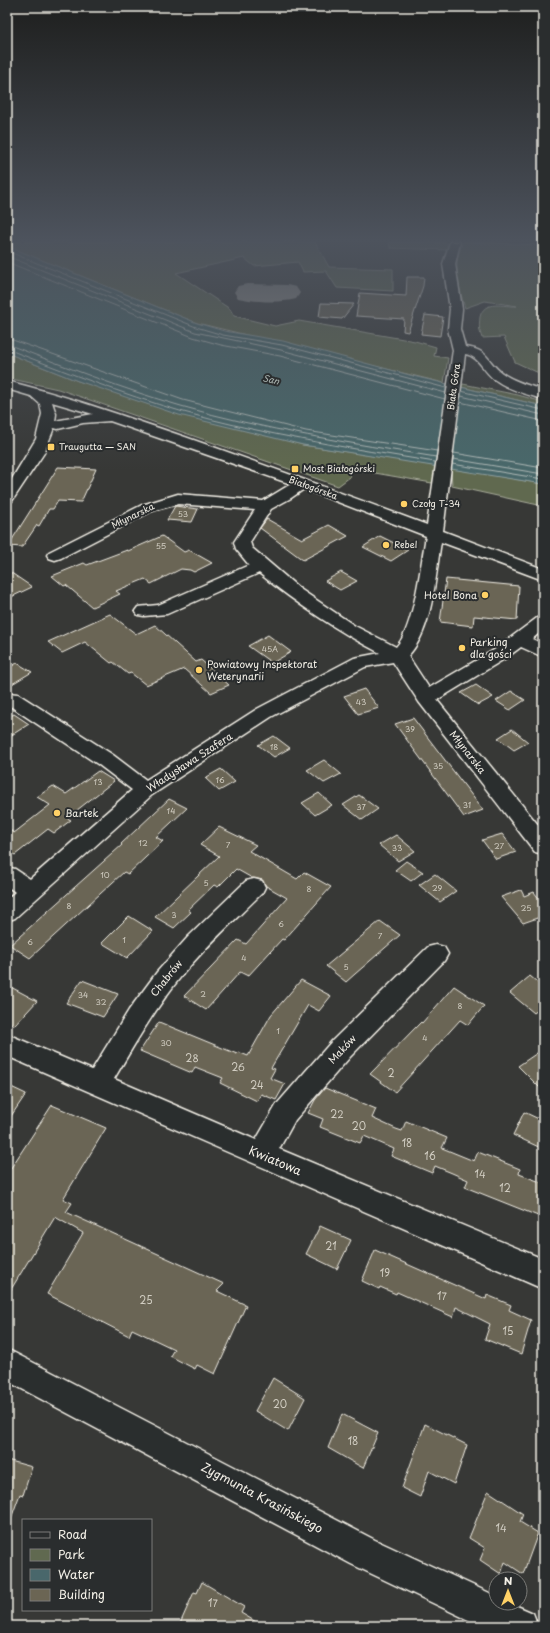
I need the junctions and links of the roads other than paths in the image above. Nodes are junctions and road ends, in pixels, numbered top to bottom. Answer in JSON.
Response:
{"nodes":[{"id":1,"x":455,"y":318,"type":"edge"},
{"id":2,"x":459,"y":350,"type":"junction"},
{"id":3,"x":7,"y":385,"type":"edge"},
{"id":4,"x":34,"y":391,"type":"junction"},
{"id":5,"x":543,"y":395,"type":"edge"},
{"id":6,"x":79,"y":405,"type":"junction"},
{"id":7,"x":127,"y":422,"type":"junction"},
{"id":8,"x":51,"y":425,"type":"junction"},
{"id":9,"x":13,"y":466,"type":"dead end"},
{"id":10,"x":28,"y":468,"type":"junction"},
{"id":11,"x":302,"y":483,"type":"junction"},
{"id":12,"x":7,"y":498,"type":"edge"},
{"id":13,"x":265,"y":506,"type":"junction"},
{"id":14,"x":435,"y":533,"type":"junction"},
{"id":15,"x":55,"y":555,"type":"dead end"},
{"id":16,"x":260,"y":566,"type":"junction"},
{"id":17,"x":543,"y":575,"type":"edge"},
{"id":18,"x":144,"y":611,"type":"dead end"},
{"id":19,"x":543,"y":622,"type":"edge"},
{"id":20,"x":520,"y":640,"type":"junction"},
{"id":21,"x":543,"y":651,"type":"edge"},
{"id":22,"x":398,"y":655,"type":"junction"},
{"id":23,"x":11,"y":698,"type":"dead end"},
{"id":24,"x":426,"y":698,"type":"junction"},
{"id":25,"x":146,"y":790,"type":"junction"},
{"id":26,"x":539,"y":833,"type":"edge"},
{"id":27,"x":7,"y":875,"type":"edge"},
{"id":28,"x":254,"y":887,"type":"dead end"},
{"id":29,"x":31,"y":891,"type":"junction"},
{"id":30,"x":7,"y":912,"type":"edge"},
{"id":31,"x":436,"y":954,"type":"dead end"},
{"id":32,"x":7,"y":1045,"type":"edge"},
{"id":33,"x":97,"y":1084,"type":"junction"},
{"id":34,"x":262,"y":1155,"type":"junction"},
{"id":35,"x":543,"y":1274,"type":"edge"},
{"id":36,"x":7,"y":1364,"type":"edge"},
{"id":37,"x":520,"y":1626,"type":"edge"}],
"edges":[{"from":1,"to":2,"type":"street","name":"Biała Góra"},
{"from":2,"to":5,"type":"street"},
{"from":2,"to":14,"type":"street","name":"Biała Góra"},
{"from":3,"to":4,"type":"street","name":"Białogórska"},
{"from":4,"to":6,"type":"street","name":"Białogórska"},
{"from":4,"to":8,"type":"street"},
{"from":6,"to":7,"type":"street","name":"Białogórska"},
{"from":6,"to":8,"type":"street"},
{"from":7,"to":8,"type":"street"},
{"from":7,"to":11,"type":"street","name":"Białogórska"},
{"from":8,"to":10,"type":"street"},
{"from":9,"to":10,"type":"street"},
{"from":10,"to":12,"type":"street"},
{"from":11,"to":13,"type":"street","name":"Młynarska"},
{"from":11,"to":14,"type":"street","name":"Białogórska"},
{"from":13,"to":15,"type":"street","name":"Młynarska"},
{"from":13,"to":16,"type":"street","name":"Młynarska"},
{"from":14,"to":17,"type":"street","name":"Białogórska"},
{"from":14,"to":22,"type":"street"},
{"from":16,"to":18,"type":"street"},
{"from":16,"to":22,"type":"street","name":"Młynarska"},
{"from":19,"to":20,"type":"street"},
{"from":20,"to":21,"type":"street"},
{"from":20,"to":24,"type":"street"},
{"from":22,"to":24,"type":"street","name":"Młynarska"},
{"from":22,"to":25,"type":"street","name":"Władysława Szafera"},
{"from":23,"to":25,"type":"street"},
{"from":24,"to":26,"type":"street","name":"Młynarska"},
{"from":25,"to":29,"type":"street","name":"Władysława Szafera"},
{"from":27,"to":29,"type":"street"},
{"from":28,"to":33,"type":"street","name":"Chabrów"},
{"from":29,"to":30,"type":"street","name":"Władysława Szafera"},
{"from":31,"to":34,"type":"street","name":"Maków"},
{"from":32,"to":33,"type":"street","name":"Kwiatowa"},
{"from":33,"to":34,"type":"street","name":"Kwiatowa"},
{"from":34,"to":35,"type":"street","name":"Kwiatowa"},
{"from":36,"to":37,"type":"street","name":"Zygmunta Krasińskiego"}]}
